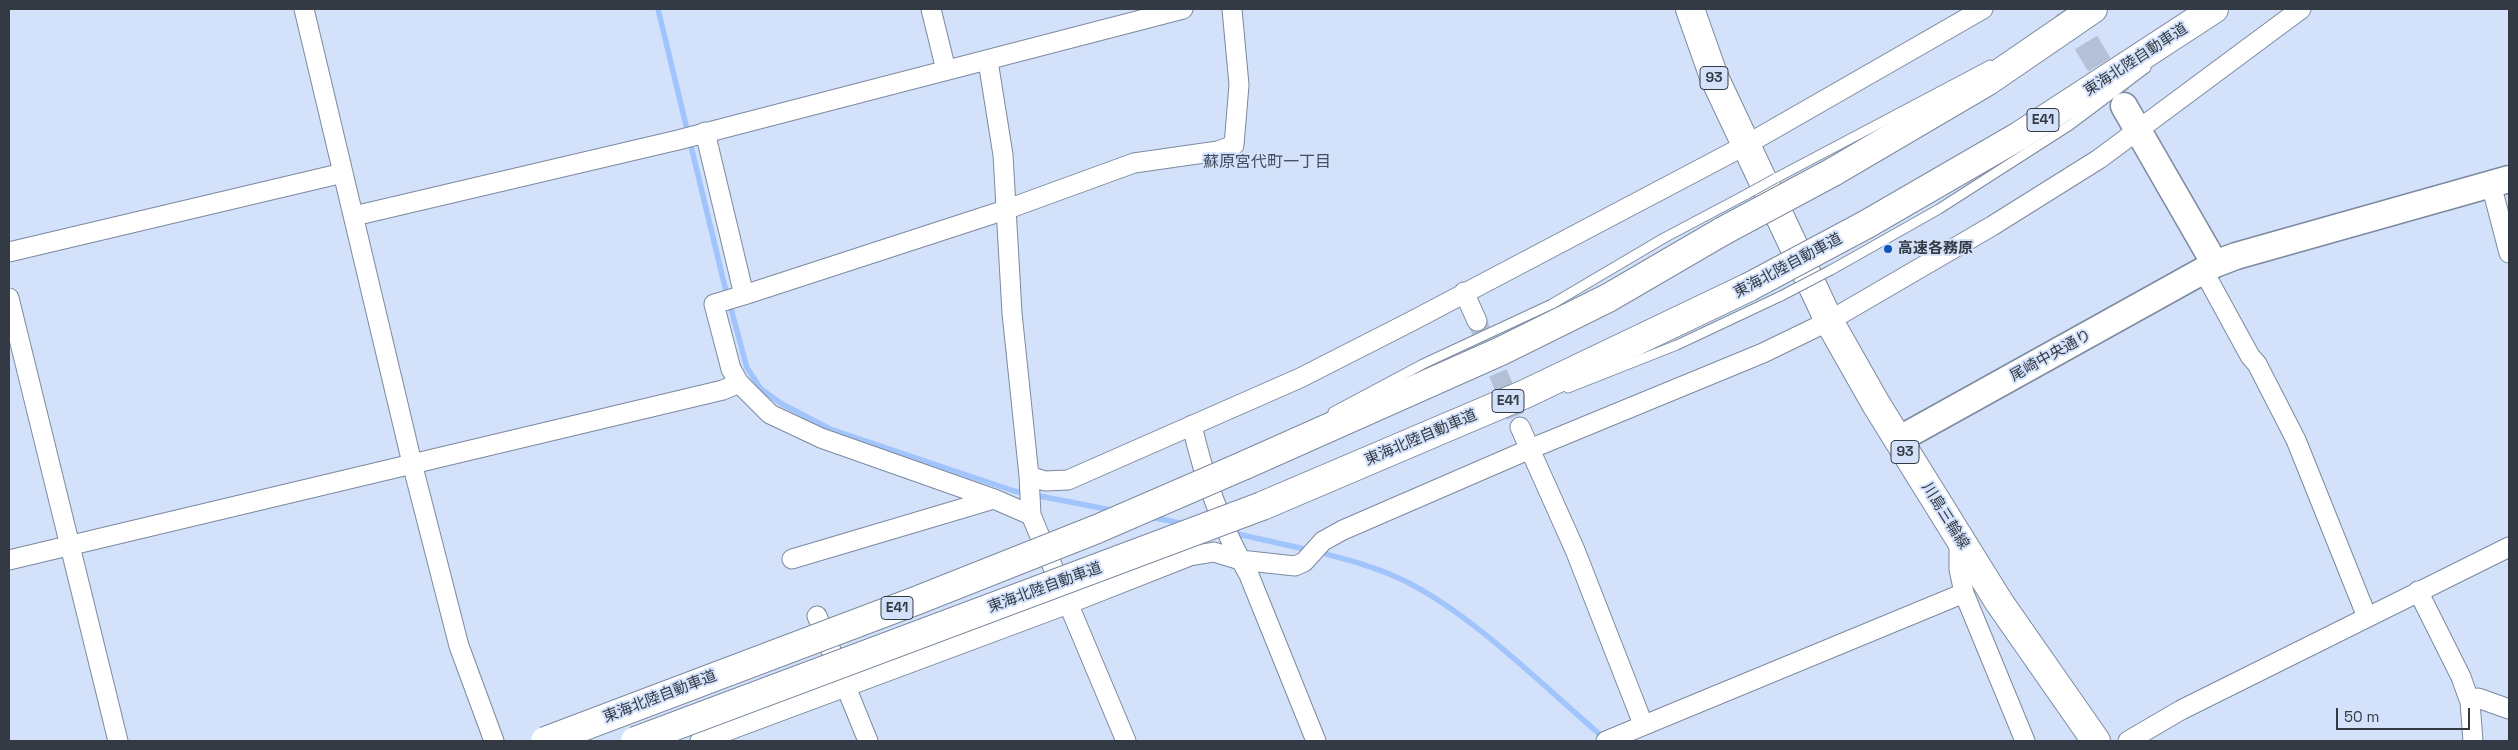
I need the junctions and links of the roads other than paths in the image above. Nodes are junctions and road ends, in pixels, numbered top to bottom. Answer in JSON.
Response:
{"nodes":[{"id":1,"x":304,"y":9,"type":"edge"},
{"id":2,"x":931,"y":9,"type":"edge"},
{"id":3,"x":1183,"y":9,"type":"edge"},
{"id":4,"x":1232,"y":9,"type":"edge"},
{"id":5,"x":1690,"y":9,"type":"edge"},
{"id":6,"x":1983,"y":9,"type":"edge"},
{"id":7,"x":2301,"y":9,"type":"edge"},
{"id":8,"x":2090,"y":10,"type":"edge"},
{"id":9,"x":2210,"y":11,"type":"edge"},
{"id":10,"x":2012,"y":53,"type":"dead end"},
{"id":11,"x":988,"y":60,"type":"junction"},
{"id":12,"x":1995,"y":62,"type":"dead end"},
{"id":13,"x":946,"y":70,"type":"junction"},
{"id":14,"x":2124,"y":106,"type":"tunnel mouth"},
{"id":15,"x":2138,"y":130,"type":"junction"},
{"id":16,"x":705,"y":132,"type":"junction"},
{"id":17,"x":1744,"y":146,"type":"junction"},
{"id":18,"x":343,"y":174,"type":"junction"},
{"id":19,"x":2500,"y":182,"type":"edge"},
{"id":20,"x":1006,"y":210,"type":"junction"},
{"id":21,"x":354,"y":216,"type":"junction"},
{"id":22,"x":9,"y":252,"type":"edge"},
{"id":23,"x":2509,"y":253,"type":"edge"},
{"id":24,"x":2209,"y":267,"type":"junction"},
{"id":25,"x":1464,"y":292,"type":"junction"},
{"id":26,"x":9,"y":298,"type":"edge"},
{"id":27,"x":733,"y":298,"type":"junction"},
{"id":28,"x":1477,"y":320,"type":"tunnel mouth"},
{"id":29,"x":1829,"y":322,"type":"junction"},
{"id":30,"x":739,"y":383,"type":"junction"},
{"id":31,"x":1556,"y":392,"type":"dead end"},
{"id":32,"x":1530,"y":402,"type":"dead end"},
{"id":33,"x":1326,"y":415,"type":"dead end"},
{"id":34,"x":1318,"y":421,"type":"dead end"},
{"id":35,"x":1192,"y":425,"type":"junction"},
{"id":36,"x":1520,"y":426,"type":"tunnel mouth"},
{"id":37,"x":1432,"y":434,"type":"junction"},
{"id":38,"x":1898,"y":440,"type":"junction"},
{"id":39,"x":1530,"y":449,"type":"junction"},
{"id":40,"x":1256,"y":460,"type":"junction"},
{"id":41,"x":412,"y":463,"type":"junction"},
{"id":42,"x":1029,"y":481,"type":"junction"},
{"id":43,"x":994,"y":499,"type":"junction"},
{"id":44,"x":1031,"y":512,"type":"junction"},
{"id":45,"x":1959,"y":539,"type":"junction"},
{"id":46,"x":69,"y":544,"type":"junction"},
{"id":47,"x":2509,"y":546,"type":"edge"},
{"id":48,"x":1237,"y":553,"type":"junction"},
{"id":49,"x":792,"y":559,"type":"dead end"},
{"id":50,"x":9,"y":560,"type":"edge"},
{"id":51,"x":2418,"y":591,"type":"junction"},
{"id":52,"x":1964,"y":593,"type":"junction"},
{"id":53,"x":1068,"y":604,"type":"junction"},
{"id":54,"x":817,"y":616,"type":"dead end"},
{"id":55,"x":2367,"y":617,"type":"junction"},
{"id":56,"x":846,"y":686,"type":"junction"},
{"id":57,"x":2470,"y":702,"type":"junction"},
{"id":58,"x":2509,"y":710,"type":"edge"},
{"id":59,"x":1643,"y":724,"type":"junction"},
{"id":60,"x":1610,"y":739,"type":"edge"},
{"id":61,"x":118,"y":741,"type":"edge"},
{"id":62,"x":494,"y":741,"type":"edge"},
{"id":63,"x":545,"y":741,"type":"edge"},
{"id":64,"x":635,"y":741,"type":"edge"},
{"id":65,"x":700,"y":741,"type":"edge"},
{"id":66,"x":868,"y":741,"type":"edge"},
{"id":67,"x":1126,"y":741,"type":"edge"},
{"id":68,"x":1316,"y":741,"type":"edge"},
{"id":69,"x":2025,"y":741,"type":"edge"},
{"id":70,"x":2096,"y":741,"type":"edge"},
{"id":71,"x":2128,"y":741,"type":"edge"},
{"id":72,"x":2473,"y":741,"type":"edge"}],
"edges":[{"from":1,"to":18,"type":"street"},
{"from":2,"to":13,"type":"street"},
{"from":3,"to":11,"type":"street"},
{"from":4,"to":20,"type":"street"},
{"from":5,"to":17,"type":"main road","number":"93"},
{"from":6,"to":17,"type":"street"},
{"from":7,"to":15,"type":"street"},
{"from":8,"to":10,"type":"lane"},
{"from":8,"to":40,"type":"main road","name":"東海北陸自動車道","number":"E41","bridge":true},
{"from":9,"to":31,"type":"lane","bridge":true},
{"from":9,"to":37,"type":"main road","name":"東海北陸自動車道","number":"E41","bridge":true},
{"from":11,"to":13,"type":"street"},
{"from":11,"to":20,"type":"street"},
{"from":12,"to":33,"type":"lane","bridge":true},
{"from":13,"to":16,"type":"street"},
{"from":14,"to":15,"type":"street"},
{"from":15,"to":24,"type":"street"},
{"from":15,"to":29,"type":"street"},
{"from":16,"to":21,"type":"street"},
{"from":16,"to":27,"type":"street"},
{"from":17,"to":25,"type":"street"},
{"from":17,"to":29,"type":"main road","name":"川島三輪線","number":"93"},
{"from":18,"to":21,"type":"street"},
{"from":18,"to":22,"type":"street"},
{"from":19,"to":23,"type":"street"},
{"from":19,"to":24,"type":"street","name":"尾崎中央通り"},
{"from":20,"to":27,"type":"street"},
{"from":20,"to":42,"type":"street"},
{"from":21,"to":41,"type":"street"},
{"from":24,"to":38,"type":"street","name":"尾崎中央通り"},
{"from":24,"to":55,"type":"street"},
{"from":25,"to":28,"type":"street"},
{"from":25,"to":35,"type":"street"},
{"from":26,"to":46,"type":"street"},
{"from":27,"to":30,"type":"street"},
{"from":29,"to":38,"type":"main road","name":"川島三輪線","number":"93"},
{"from":29,"to":39,"type":"street"},
{"from":30,"to":41,"type":"street"},
{"from":30,"to":43,"type":"street"},
{"from":32,"to":37,"type":"lane"},
{"from":34,"to":40,"type":"lane"},
{"from":35,"to":42,"type":"street"},
{"from":35,"to":48,"type":"street"},
{"from":36,"to":39,"type":"street"},
{"from":37,"to":64,"type":"main road","name":"東海北陸自動車道","number":"E41","bridge":true},
{"from":38,"to":45,"type":"main road","name":"川島三輪線","number":"93"},
{"from":39,"to":48,"type":"street"},
{"from":39,"to":59,"type":"street"},
{"from":40,"to":63,"type":"main road","name":"東海北陸自動車道","number":"E41","bridge":true},
{"from":41,"to":46,"type":"street"},
{"from":41,"to":62,"type":"street"},
{"from":42,"to":44,"type":"street"},
{"from":43,"to":44,"type":"street"},
{"from":43,"to":49,"type":"street"},
{"from":44,"to":53,"type":"street"},
{"from":45,"to":52,"type":"street"},
{"from":45,"to":70,"type":"main road","name":"川島三輪線","number":"93"},
{"from":46,"to":50,"type":"street"},
{"from":46,"to":61,"type":"street"},
{"from":47,"to":51,"type":"street"},
{"from":48,"to":53,"type":"street"},
{"from":48,"to":68,"type":"street"},
{"from":51,"to":55,"type":"street"},
{"from":51,"to":57,"type":"street"},
{"from":52,"to":59,"type":"street"},
{"from":52,"to":69,"type":"street"},
{"from":53,"to":56,"type":"street"},
{"from":53,"to":67,"type":"street"},
{"from":54,"to":56,"type":"street"},
{"from":55,"to":71,"type":"street"},
{"from":56,"to":65,"type":"street"},
{"from":56,"to":66,"type":"street"},
{"from":57,"to":58,"type":"street"},
{"from":57,"to":72,"type":"street"},
{"from":59,"to":60,"type":"street"}]}
